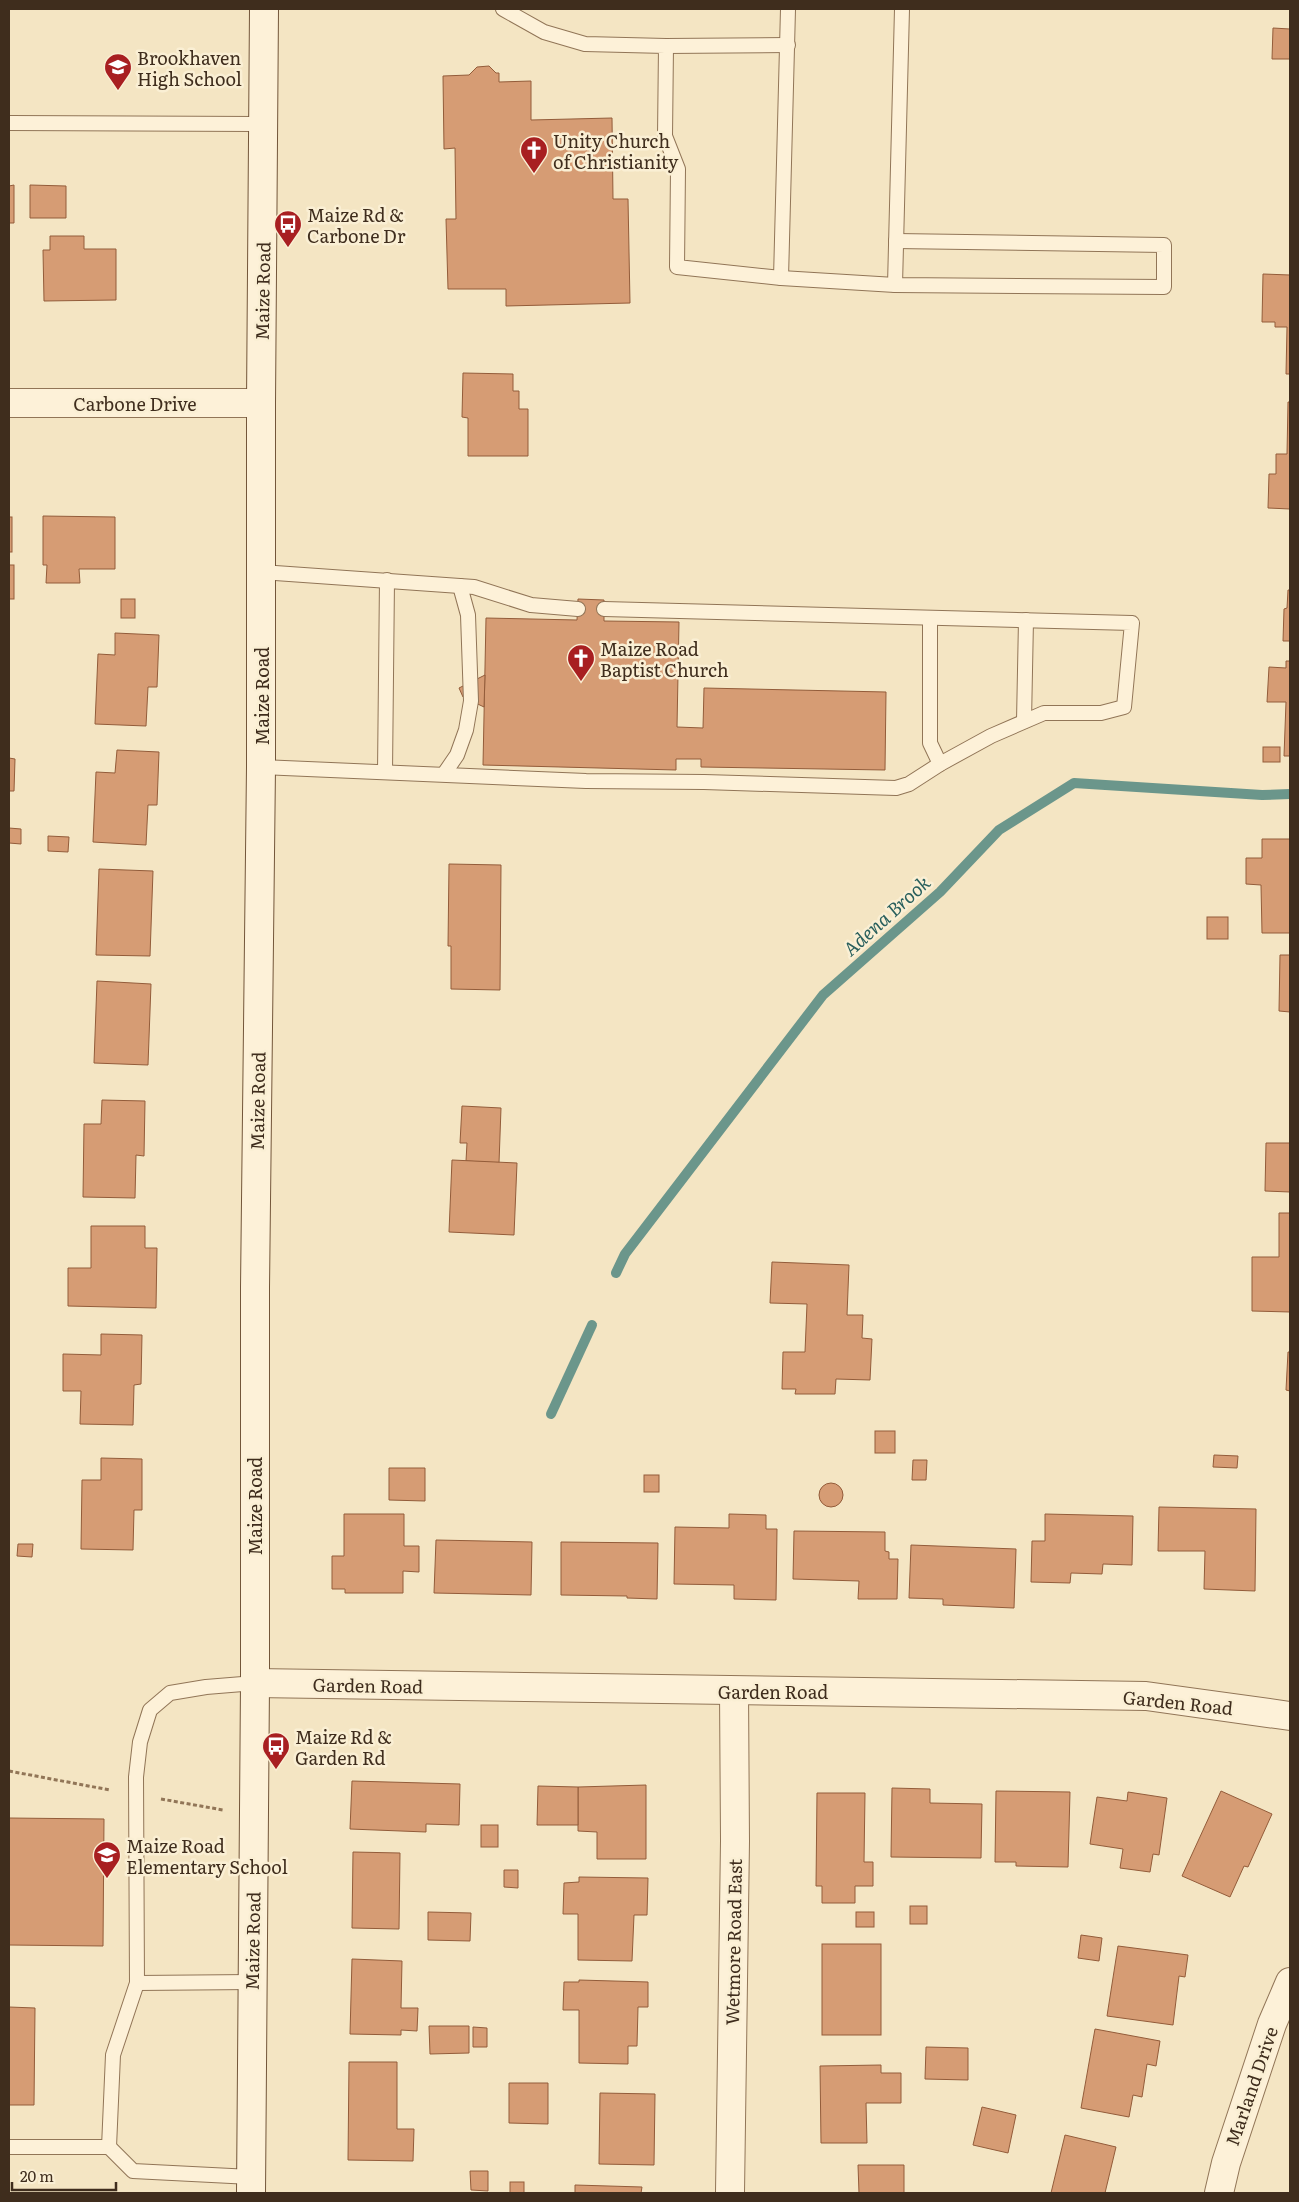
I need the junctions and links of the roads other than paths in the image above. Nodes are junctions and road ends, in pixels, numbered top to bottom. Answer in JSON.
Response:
{"nodes":[{"id":1,"x":264,"y":9,"type":"edge"},
{"id":2,"x":503,"y":9,"type":"edge"},
{"id":3,"x":788,"y":9,"type":"edge"},
{"id":4,"x":902,"y":9,"type":"edge"},
{"id":5,"x":788,"y":45,"type":"junction"},
{"id":6,"x":666,"y":46,"type":"junction"},
{"id":7,"x":9,"y":123,"type":"edge"},
{"id":8,"x":263,"y":124,"type":"junction"},
{"id":9,"x":896,"y":241,"type":"junction"},
{"id":10,"x":781,"y":278,"type":"junction"},
{"id":11,"x":895,"y":285,"type":"junction"},
{"id":12,"x":9,"y":403,"type":"edge"},
{"id":13,"x":261,"y":404,"type":"junction"},
{"id":14,"x":261,"y":572,"type":"junction"},
{"id":15,"x":387,"y":580,"type":"junction"},
{"id":16,"x":460,"y":586,"type":"junction"},
{"id":17,"x":578,"y":609,"type":"dead end"},
{"id":18,"x":604,"y":609,"type":"dead end"},
{"id":19,"x":930,"y":618,"type":"junction"},
{"id":20,"x":1026,"y":620,"type":"junction"},
{"id":21,"x":1024,"y":721,"type":"junction"},
{"id":22,"x":940,"y":764,"type":"junction"},
{"id":23,"x":261,"y":767,"type":"junction"},
{"id":24,"x":385,"y":772,"type":"junction"},
{"id":25,"x":444,"y":774,"type":"junction"},
{"id":26,"x":255,"y":1683,"type":"junction"},
{"id":27,"x":734,"y":1692,"type":"junction"},
{"id":28,"x":1290,"y":1716,"type":"edge"},
{"id":29,"x":252,"y":1982,"type":"junction"},
{"id":30,"x":1290,"y":1982,"type":"edge"},
{"id":31,"x":137,"y":1983,"type":"junction"},
{"id":32,"x":9,"y":2147,"type":"edge"},
{"id":33,"x":110,"y":2147,"type":"junction"},
{"id":34,"x":251,"y":2185,"type":"edge"},
{"id":35,"x":730,"y":2193,"type":"edge"},
{"id":36,"x":1219,"y":2193,"type":"edge"}],
"edges":[{"from":1,"to":8,"type":"street","name":"Maize Road"},
{"from":2,"to":6,"type":"lane"},
{"from":3,"to":5,"type":"lane"},
{"from":4,"to":9,"type":"lane"},
{"from":5,"to":6,"type":"lane"},
{"from":5,"to":10,"type":"lane"},
{"from":6,"to":10,"type":"lane"},
{"from":7,"to":8,"type":"lane"},
{"from":8,"to":13,"type":"street","name":"Maize Road"},
{"from":9,"to":11,"type":"lane"},
{"from":9,"to":11,"type":"lane"},
{"from":10,"to":11,"type":"lane"},
{"from":12,"to":13,"type":"street","name":"Carbone Drive"},
{"from":13,"to":14,"type":"street","name":"Maize Road"},
{"from":14,"to":15,"type":"lane"},
{"from":14,"to":23,"type":"street","name":"Maize Road"},
{"from":15,"to":16,"type":"lane"},
{"from":15,"to":24,"type":"lane"},
{"from":16,"to":17,"type":"lane"},
{"from":16,"to":25,"type":"lane"},
{"from":18,"to":19,"type":"lane"},
{"from":19,"to":20,"type":"lane"},
{"from":19,"to":22,"type":"lane"},
{"from":20,"to":21,"type":"lane"},
{"from":20,"to":21,"type":"lane"},
{"from":21,"to":22,"type":"lane"},
{"from":22,"to":25,"type":"lane"},
{"from":23,"to":24,"type":"lane"},
{"from":23,"to":26,"type":"street","name":"Maize Road"},
{"from":24,"to":25,"type":"lane"},
{"from":26,"to":27,"type":"street","name":"Garden Road"},
{"from":26,"to":29,"type":"street","name":"Maize Road"},
{"from":26,"to":31,"type":"lane"},
{"from":27,"to":28,"type":"street","name":"Garden Road"},
{"from":27,"to":35,"type":"street","name":"Wetmore Road East"},
{"from":29,"to":31,"type":"lane"},
{"from":29,"to":34,"type":"street","name":"Maize Road"},
{"from":30,"to":36,"type":"street","name":"Marland Drive"},
{"from":31,"to":33,"type":"lane"},
{"from":32,"to":33,"type":"lane"},
{"from":33,"to":34,"type":"lane"}]}
